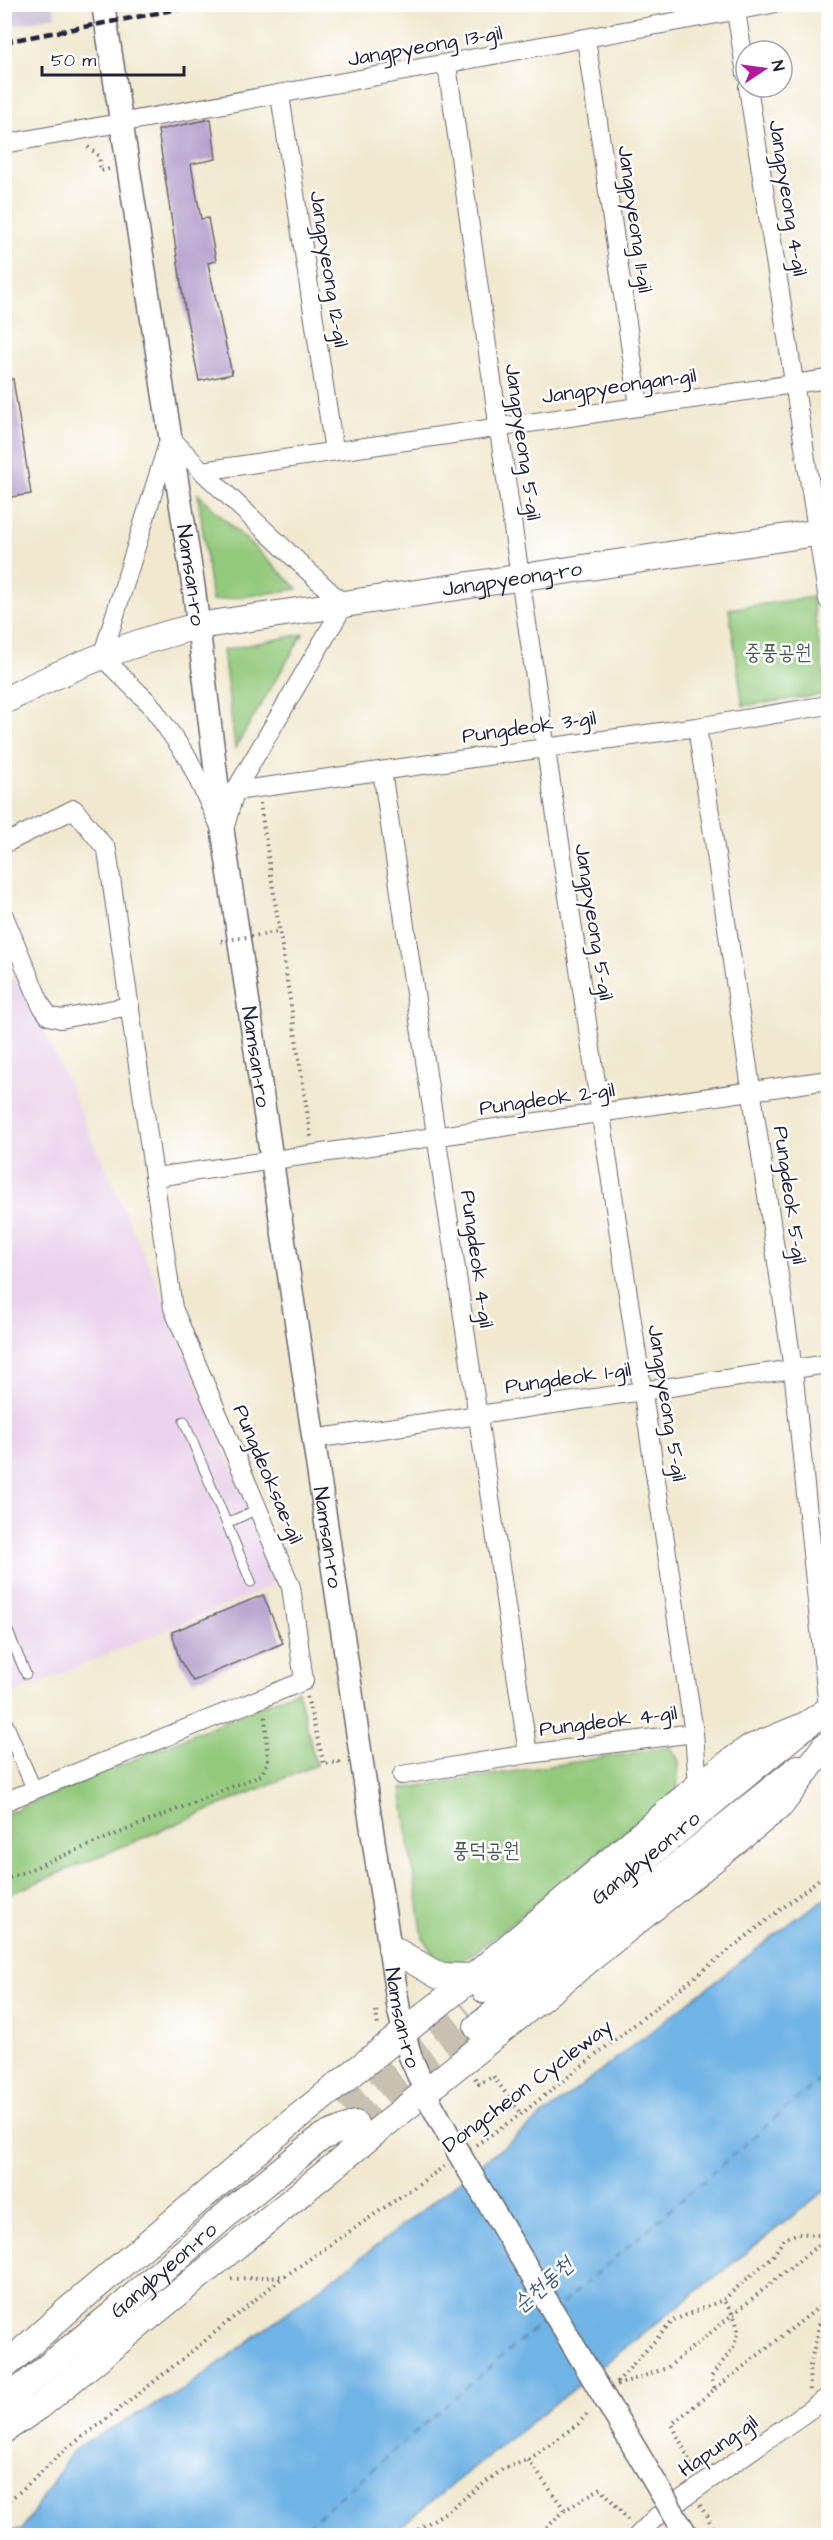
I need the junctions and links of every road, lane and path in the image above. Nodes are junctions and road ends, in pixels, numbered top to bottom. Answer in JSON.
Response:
{"nodes":[{"id":1,"x":103,"y":4,"type":"edge"},
{"id":2,"x":772,"y":4,"type":"edge"},
{"id":3,"x":736,"y":11,"type":"junction"},
{"id":4,"x":586,"y":39,"type":"junction"},
{"id":5,"x":740,"y":39,"type":"edge"},
{"id":6,"x":447,"y":65,"type":"junction"},
{"id":7,"x":280,"y":95,"type":"junction"},
{"id":8,"x":750,"y":99,"type":"edge"},
{"id":9,"x":121,"y":124,"type":"junction"},
{"id":10,"x":83,"y":143,"type":"dead end"},
{"id":11,"x":4,"y":144,"type":"edge"},
{"id":12,"x":128,"y":165,"type":"junction"},
{"id":13,"x":828,"y":378,"type":"edge"},
{"id":14,"x":795,"y":383,"type":"junction"},
{"id":15,"x":639,"y":406,"type":"junction"},
{"id":16,"x":498,"y":427,"type":"junction"},
{"id":17,"x":170,"y":437,"type":"junction"},
{"id":18,"x":334,"y":451,"type":"junction"},
{"id":19,"x":202,"y":471,"type":"junction"},
{"id":20,"x":823,"y":532,"type":"edge"},
{"id":21,"x":520,"y":577,"type":"junction"},
{"id":22,"x":828,"y":600,"type":"edge"},
{"id":23,"x":344,"y":605,"type":"junction"},
{"id":24,"x":198,"y":626,"type":"junction"},
{"id":25,"x":102,"y":657,"type":"junction"},
{"id":26,"x":4,"y":701,"type":"edge"},
{"id":27,"x":828,"y":705,"type":"edge"},
{"id":28,"x":696,"y":727,"type":"junction"},
{"id":29,"x":545,"y":747,"type":"junction"},
{"id":30,"x":382,"y":771,"type":"junction"},
{"id":31,"x":258,"y":788,"type":"junction"},
{"id":32,"x":235,"y":791,"type":"junction"},
{"id":33,"x":223,"y":833,"type":"junction"},
{"id":34,"x":4,"y":844,"type":"edge"},
{"id":35,"x":4,"y":916,"type":"edge"},
{"id":36,"x":278,"y":932,"type":"junction"},
{"id":37,"x":221,"y":941,"type":"dead end"},
{"id":38,"x":130,"y":1006,"type":"junction"},
{"id":39,"x":828,"y":1080,"type":"edge"},
{"id":40,"x":753,"y":1091,"type":"junction"},
{"id":41,"x":600,"y":1113,"type":"junction"},
{"id":42,"x":436,"y":1138,"type":"junction"},
{"id":43,"x":314,"y":1155,"type":"junction"},
{"id":44,"x":272,"y":1162,"type":"junction"},
{"id":45,"x":156,"y":1177,"type":"junction"},
{"id":46,"x":828,"y":1364,"type":"edge"},
{"id":47,"x":793,"y":1369,"type":"junction"},
{"id":48,"x":642,"y":1391,"type":"junction"},
{"id":49,"x":477,"y":1413,"type":"junction"},
{"id":50,"x":184,"y":1421,"type":"dead end"},
{"id":51,"x":313,"y":1439,"type":"junction"},
{"id":52,"x":258,"y":1509,"type":"junction"},
{"id":53,"x":227,"y":1523,"type":"junction"},
{"id":54,"x":251,"y":1582,"type":"dead end"},
{"id":55,"x":4,"y":1628,"type":"edge"},
{"id":56,"x":26,"y":1674,"type":"dead end"},
{"id":57,"x":304,"y":1682,"type":"junction"},
{"id":58,"x":264,"y":1697,"type":"junction"},
{"id":59,"x":828,"y":1709,"type":"edge"},
{"id":60,"x":4,"y":1720,"type":"edge"},
{"id":61,"x":806,"y":1725,"type":"junction"},
{"id":62,"x":694,"y":1733,"type":"junction"},
{"id":63,"x":827,"y":1745,"type":"edge"},
{"id":64,"x":528,"y":1754,"type":"junction"},
{"id":65,"x":341,"y":1773,"type":"dead end"},
{"id":66,"x":402,"y":1774,"type":"dead end"},
{"id":67,"x":698,"y":1786,"type":"junction"},
{"id":68,"x":34,"y":1790,"type":"junction"},
{"id":69,"x":4,"y":1802,"type":"edge"},
{"id":70,"x":828,"y":1872,"type":"edge"},
{"id":71,"x":4,"y":1880,"type":"edge"},
{"id":72,"x":391,"y":1948,"type":"junction"},
{"id":73,"x":473,"y":1977,"type":"junction"},
{"id":74,"x":376,"y":2009,"type":"dead end"},
{"id":75,"x":405,"y":2034,"type":"junction"},
{"id":76,"x":381,"y":2052,"type":"junction"},
{"id":77,"x":479,"y":2084,"type":"dead end"},
{"id":78,"x":428,"y":2097,"type":"junction"},
{"id":79,"x":521,"y":2114,"type":"junction"},
{"id":80,"x":348,"y":2115,"type":"tunnel mouth"},
{"id":81,"x":471,"y":2148,"type":"dead end"},
{"id":82,"x":452,"y":2161,"type":"dead end"},
{"id":83,"x":828,"y":2237,"type":"edge"},
{"id":84,"x":285,"y":2276,"type":"junction"},
{"id":85,"x":224,"y":2279,"type":"dead end"},
{"id":86,"x":723,"y":2300,"type":"dead end"},
{"id":87,"x":828,"y":2300,"type":"edge"},
{"id":88,"x":824,"y":2304,"type":"junction"},
{"id":89,"x":733,"y":2313,"type":"junction"},
{"id":90,"x":4,"y":2367,"type":"edge"},
{"id":91,"x":614,"y":2386,"type":"dead end"},
{"id":92,"x":715,"y":2389,"type":"junction"},
{"id":93,"x":4,"y":2402,"type":"edge"},
{"id":94,"x":823,"y":2404,"type":"edge"},
{"id":95,"x":4,"y":2430,"type":"edge"},
{"id":96,"x":528,"y":2460,"type":"dead end"},
{"id":97,"x":697,"y":2489,"type":"junction"},
{"id":98,"x":4,"y":2502,"type":"edge"},
{"id":99,"x":565,"y":2510,"type":"junction"},
{"id":100,"x":538,"y":2535,"type":"edge"},
{"id":101,"x":638,"y":2535,"type":"edge"},
{"id":102,"x":687,"y":2535,"type":"edge"},
{"id":103,"x":718,"y":2535,"type":"edge"}],
"edges":[{"from":1,"to":9,"type":"street","name":"Namsan-ro"},
{"from":2,"to":3,"type":"street","name":"Jangpyeong 13-gil"},
{"from":3,"to":4,"type":"street","name":"Jangpyeong 13-gil"},
{"from":3,"to":5,"type":"street"},
{"from":4,"to":6,"type":"street","name":"Jangpyeong 13-gil"},
{"from":4,"to":15,"type":"street","name":"Jangpyeong 11-gil"},
{"from":6,"to":7,"type":"street","name":"Jangpyeong 13-gil"},
{"from":6,"to":16,"type":"street","name":"Jangpyeong 5-gil"},
{"from":7,"to":9,"type":"street","name":"Jangpyeong 13-gil"},
{"from":7,"to":18,"type":"street","name":"Jangpyeong 12-gil"},
{"from":8,"to":14,"type":"street","name":"Jangpyeong 4-gil"},
{"from":9,"to":11,"type":"street","name":"Jangpyeong 13-gil"},
{"from":9,"to":12,"type":"street","name":"Namsan-ro"},
{"from":10,"to":12,"type":"path"},
{"from":12,"to":17,"type":"street","name":"Namsan-ro"},
{"from":13,"to":14,"type":"street","name":"Jangpyeongan-gil"},
{"from":14,"to":15,"type":"street","name":"Jangpyeongan-gil"},
{"from":14,"to":20,"type":"street","name":"Jangpyeong 4-gil"},
{"from":15,"to":16,"type":"street","name":"Jangpyeongan-gil"},
{"from":16,"to":18,"type":"street","name":"Jangpyeongan-gil"},
{"from":16,"to":21,"type":"street","name":"Jangpyeong 5-gil"},
{"from":17,"to":19,"type":"street"},
{"from":17,"to":24,"type":"street","name":"Namsan-ro"},
{"from":17,"to":25,"type":"street"},
{"from":18,"to":19,"type":"street","name":"Jangpyeongan-gil"},
{"from":19,"to":23,"type":"street"},
{"from":20,"to":21,"type":"main road","name":"Jangpyeong-ro"},
{"from":20,"to":22,"type":"street","name":"Jangpyeong 4-gil"},
{"from":21,"to":23,"type":"main road","name":"Jangpyeong-ro"},
{"from":21,"to":29,"type":"street","name":"Jangpyeong 5-gil"},
{"from":23,"to":24,"type":"main road","name":"Jangpyeong-ro"},
{"from":23,"to":32,"type":"street"},
{"from":24,"to":25,"type":"main road","name":"Jangpyeong-ro"},
{"from":24,"to":33,"type":"street","name":"Namsan-ro"},
{"from":25,"to":26,"type":"main road","name":"Jangpyeong-ro"},
{"from":25,"to":33,"type":"street"},
{"from":27,"to":28,"type":"street","name":"Pungdeok 3-gil"},
{"from":28,"to":29,"type":"street","name":"Pungdeok 3-gil"},
{"from":28,"to":40,"type":"street","name":"Pungdeok 5-gil"},
{"from":29,"to":30,"type":"street","name":"Pungdeok 3-gil"},
{"from":29,"to":41,"type":"street","name":"Jangpyeong 5-gil"},
{"from":30,"to":31,"type":"street","name":"Pungdeok 3-gil"},
{"from":30,"to":42,"type":"street","name":"Pungdeok 4-gil"},
{"from":31,"to":32,"type":"street","name":"Pungdeok 3-gil"},
{"from":31,"to":36,"type":"path"},
{"from":32,"to":33,"type":"street"},
{"from":33,"to":44,"type":"street","name":"Namsan-ro"},
{"from":34,"to":38,"type":"street","name":"Pungdeoksae-gil"},
{"from":35,"to":38,"type":"street"},
{"from":36,"to":37,"type":"path","bridge":true},
{"from":36,"to":43,"type":"path"},
{"from":38,"to":45,"type":"street","name":"Pungdeoksae-gil"},
{"from":39,"to":40,"type":"street","name":"Pungdeok 2-gil"},
{"from":40,"to":41,"type":"street","name":"Pungdeok 2-gil"},
{"from":40,"to":47,"type":"street","name":"Pungdeok 5-gil"},
{"from":41,"to":42,"type":"street","name":"Pungdeok 2-gil"},
{"from":41,"to":48,"type":"street","name":"Jangpyeong 5-gil"},
{"from":42,"to":43,"type":"street","name":"Pungdeok 2-gil"},
{"from":42,"to":49,"type":"street","name":"Pungdeok 4-gil"},
{"from":43,"to":44,"type":"street","name":"Pungdeok 2-gil"},
{"from":44,"to":45,"type":"street","name":"Pungdeok 2-gil"},
{"from":44,"to":51,"type":"street","name":"Namsan-ro"},
{"from":45,"to":52,"type":"street","name":"Pungdeoksae-gil"},
{"from":46,"to":47,"type":"street","name":"Pungdeok 1-gil"},
{"from":47,"to":48,"type":"street","name":"Pungdeok 1-gil"},
{"from":47,"to":59,"type":"street","name":"Pungdeok 5-gil"},
{"from":48,"to":49,"type":"street","name":"Pungdeok 1-gil"},
{"from":48,"to":62,"type":"street","name":"Jangpyeong 5-gil"},
{"from":49,"to":51,"type":"street","name":"Pungdeok 1-gil"},
{"from":49,"to":64,"type":"street","name":"Pungdeok 4-gil"},
{"from":50,"to":53,"type":"lane"},
{"from":51,"to":72,"type":"street","name":"Namsan-ro"},
{"from":52,"to":53,"type":"lane"},
{"from":52,"to":57,"type":"street","name":"Pungdeoksae-gil"},
{"from":53,"to":54,"type":"lane"},
{"from":55,"to":56,"type":"lane"},
{"from":57,"to":58,"type":"street"},
{"from":57,"to":65,"type":"path"},
{"from":58,"to":68,"type":"street"},
{"from":58,"to":71,"type":"path"},
{"from":59,"to":61,"type":"main road","name":"Gangbyeon-ro"},
{"from":60,"to":68,"type":"street"},
{"from":61,"to":63,"type":"main road","name":"Gangbyeon-ro"},
{"from":61,"to":67,"type":"main road"},
{"from":62,"to":64,"type":"street","name":"Pungdeok 4-gil"},
{"from":62,"to":67,"type":"street","name":"Jangpyeong 5-gil"},
{"from":63,"to":78,"type":"main road"},
{"from":64,"to":66,"type":"street","name":"Pungdeok 4-gil"},
{"from":67,"to":73,"type":"main road"},
{"from":68,"to":69,"type":"street"},
{"from":70,"to":79,"type":"path","name":"Dongcheon Cycleway"},
{"from":72,"to":73,"type":"main road"},
{"from":72,"to":75,"type":"street","name":"Namsan-ro"},
{"from":73,"to":75,"type":"main road"},
{"from":74,"to":76,"type":"path"},
{"from":75,"to":76,"type":"main road"},
{"from":75,"to":78,"type":"street","name":"Namsan-ro"},
{"from":76,"to":90,"type":"main road"},
{"from":77,"to":79,"type":"path"},
{"from":78,"to":95,"type":"main road"},
{"from":78,"to":102,"type":"street","name":"Namsan-ro","bridge":true},
{"from":79,"to":81,"type":"path","name":"Dongcheon Cycleway"},
{"from":80,"to":93,"type":"main road","name":"Gangbyeon-ro"},
{"from":82,"to":84,"type":"path","name":"Dongcheon Cycleway"},
{"from":83,"to":89,"type":"path"},
{"from":84,"to":85,"type":"path"},
{"from":84,"to":98,"type":"path","name":"Dongcheon Cycleway"},
{"from":86,"to":89,"type":"path"},
{"from":87,"to":88,"type":"path"},
{"from":88,"to":92,"type":"path"},
{"from":88,"to":94,"type":"path"},
{"from":89,"to":91,"type":"path"},
{"from":89,"to":92,"type":"path"},
{"from":92,"to":97,"type":"path"},
{"from":94,"to":97,"type":"street","name":"Hapung-gil"},
{"from":96,"to":99,"type":"path"},
{"from":97,"to":101,"type":"street","name":"Hapung-gil"},
{"from":97,"to":103,"type":"path"},
{"from":99,"to":100,"type":"path"},
{"from":99,"to":101,"type":"path"}]}
